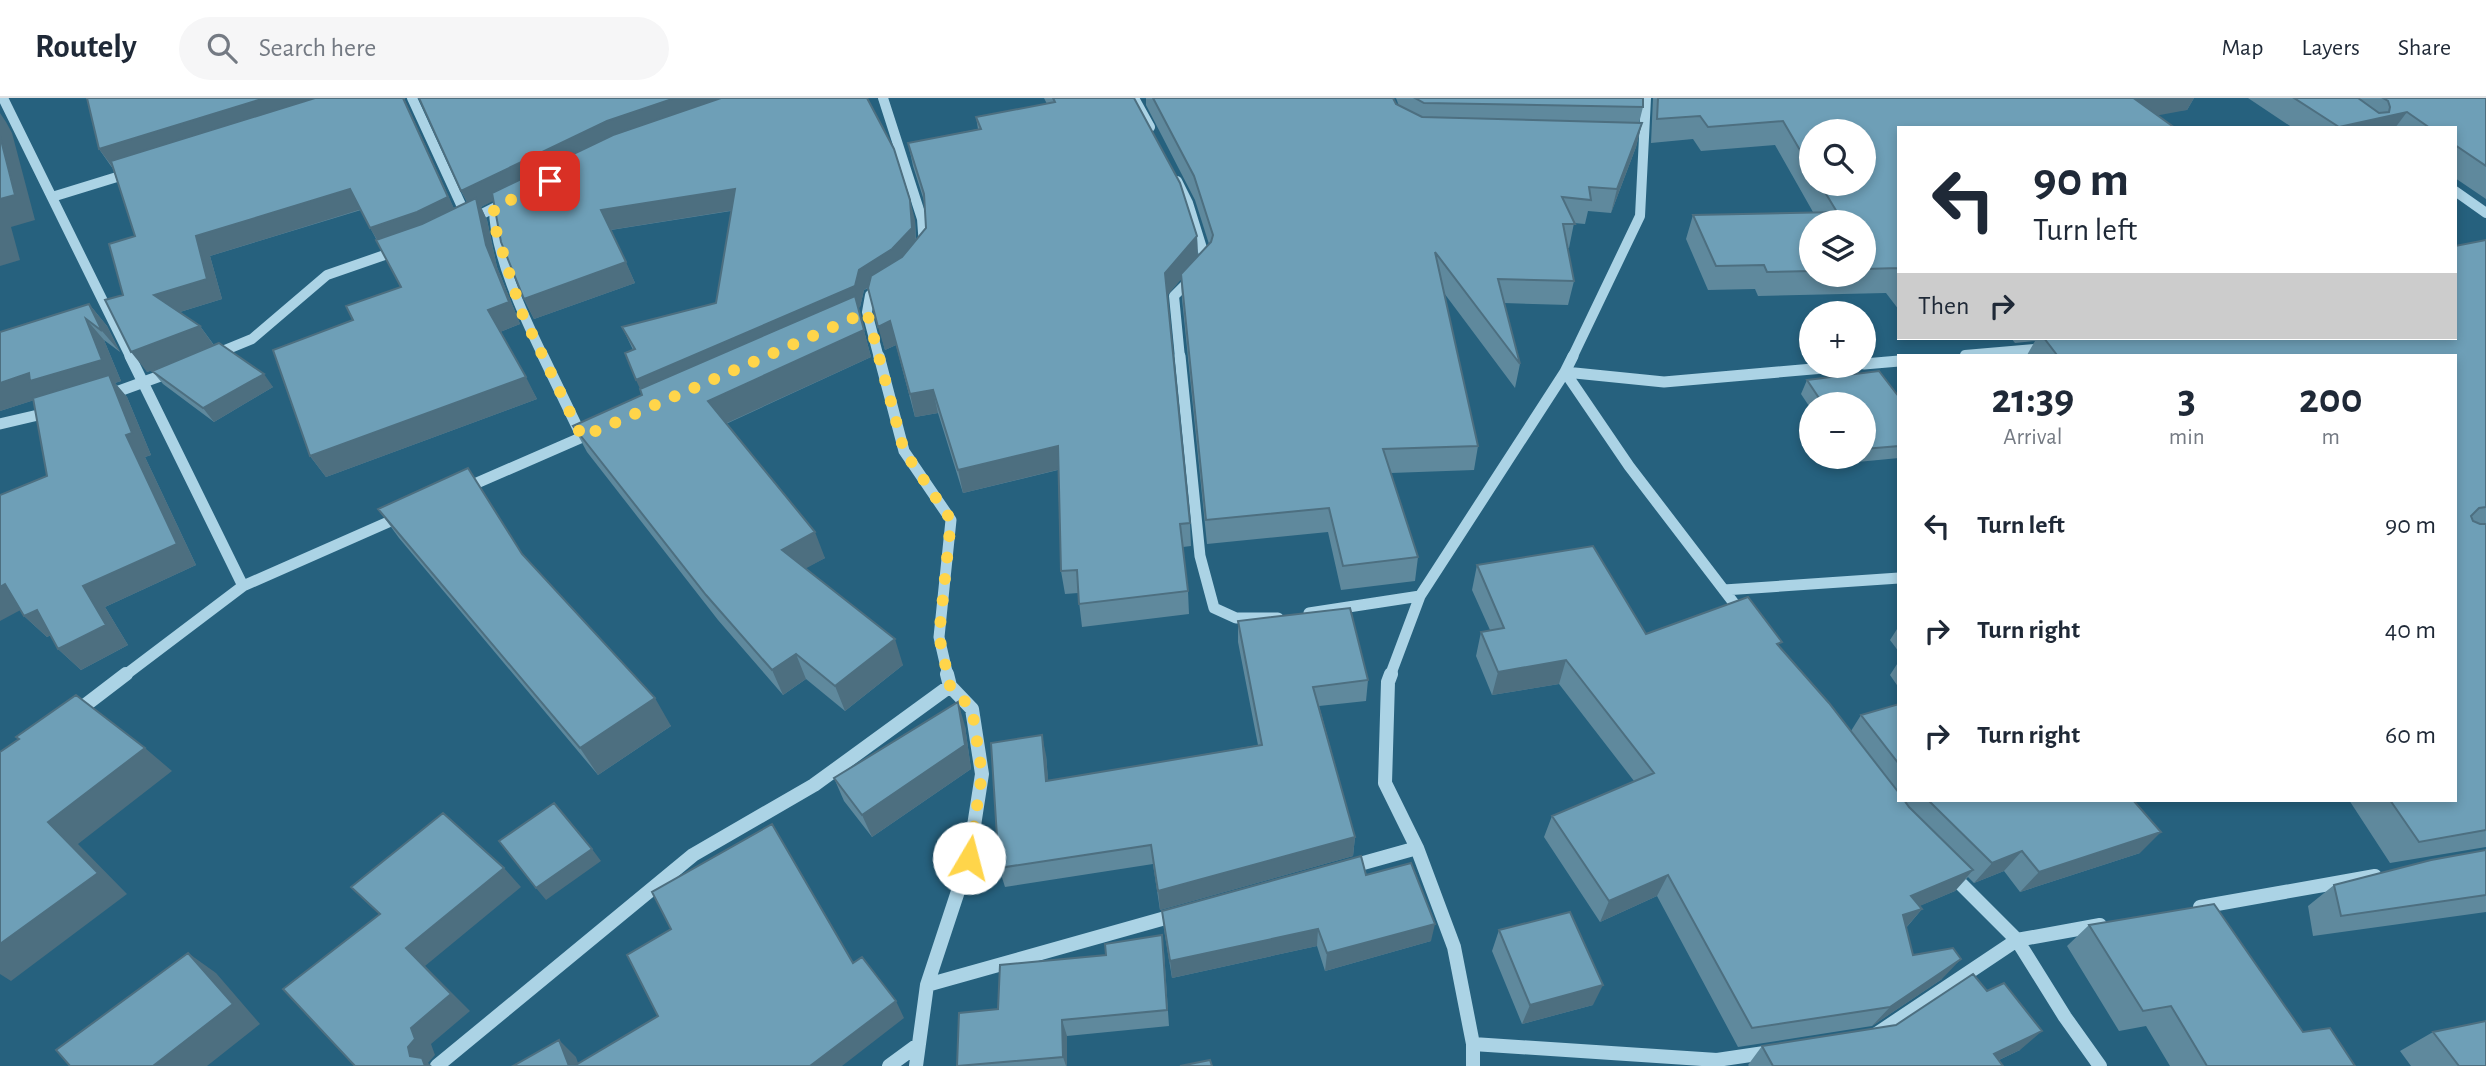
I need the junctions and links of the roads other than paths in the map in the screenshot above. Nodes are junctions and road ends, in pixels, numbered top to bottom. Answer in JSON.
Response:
{"nodes":[{"id":1,"x":3,"y":98,"type":"edge"},
{"id":2,"x":412,"y":98,"type":"edge"},
{"id":3,"x":883,"y":98,"type":"edge"},
{"id":4,"x":1135,"y":98,"type":"edge"},
{"id":5,"x":1646,"y":98,"type":"edge"},
{"id":6,"x":1152,"y":133,"type":"edge"},
{"id":7,"x":1170,"y":168,"type":"edge"},
{"id":8,"x":143,"y":169,"type":"edge"},
{"id":9,"x":2457,"y":192,"type":"edge"},
{"id":10,"x":52,"y":197,"type":"junction"},
{"id":11,"x":516,"y":197,"type":"edge"},
{"id":12,"x":494,"y":208,"type":"junction"},
{"id":13,"x":2486,"y":213,"type":"edge"},
{"id":14,"x":468,"y":221,"type":"junction"},
{"id":15,"x":456,"y":227,"type":"edge"},
{"id":16,"x":405,"y":248,"type":"edge"},
{"id":17,"x":917,"y":259,"type":"edge"},
{"id":18,"x":891,"y":282,"type":"edge"},
{"id":19,"x":2056,"y":347,"type":"edge"},
{"id":20,"x":1976,"y":354,"type":"edge"},
{"id":21,"x":204,"y":359,"type":"edge"},
{"id":22,"x":1897,"y":361,"type":"edge"},
{"id":23,"x":1876,"y":363,"type":"edge"},
{"id":24,"x":180,"y":369,"type":"edge"},
{"id":25,"x":1799,"y":370,"type":"edge"},
{"id":26,"x":1565,"y":372,"type":"junction"},
{"id":27,"x":144,"y":384,"type":"junction"},
{"id":28,"x":95,"y":399,"type":"edge"},
{"id":29,"x":59,"y":410,"type":"edge"},
{"id":30,"x":0,"y":424,"type":"edge"},
{"id":31,"x":607,"y":426,"type":"edge"},
{"id":32,"x":582,"y":437,"type":"junction"},
{"id":33,"x":456,"y":492,"type":"edge"},
{"id":34,"x":419,"y":509,"type":"edge"},
{"id":35,"x":1897,"y":578,"type":"edge"},
{"id":36,"x":243,"y":586,"type":"junction"},
{"id":37,"x":1724,"y":590,"type":"junction"},
{"id":38,"x":1420,"y":596,"type":"junction"},
{"id":39,"x":1749,"y":624,"type":"edge"},
{"id":40,"x":950,"y":686,"type":"junction"},
{"id":41,"x":66,"y":720,"type":"edge"},
{"id":42,"x":1417,"y":848,"type":"junction"},
{"id":43,"x":1940,"y":862,"type":"edge"},
{"id":44,"x":1338,"y":870,"type":"edge"},
{"id":45,"x":2392,"y":873,"type":"edge"},
{"id":46,"x":2191,"y":909,"type":"edge"},
{"id":47,"x":1192,"y":911,"type":"edge"},
{"id":48,"x":2111,"y":923,"type":"edge"},
{"id":49,"x":2017,"y":940,"type":"junction"},
{"id":50,"x":927,"y":985,"type":"junction"},
{"id":51,"x":1863,"y":1037,"type":"edge"},
{"id":52,"x":919,"y":1044,"type":"junction"},
{"id":53,"x":1473,"y":1044,"type":"junction"},
{"id":54,"x":1783,"y":1050,"type":"edge"},
{"id":55,"x":437,"y":1066,"type":"edge"},
{"id":56,"x":889,"y":1066,"type":"edge"},
{"id":57,"x":916,"y":1066,"type":"edge"},
{"id":58,"x":1473,"y":1066,"type":"edge"},
{"id":59,"x":2100,"y":1066,"type":"edge"}],
"edges":[{"from":1,"to":10,"type":"street"},
{"from":2,"to":14,"type":"street"},
{"from":3,"to":17,"type":"street"},
{"from":4,"to":6,"type":"street"},
{"from":5,"to":26,"type":"street"},
{"from":7,"to":38,"type":"street"},
{"from":8,"to":10,"type":"street"},
{"from":9,"to":13,"type":"street"},
{"from":10,"to":27,"type":"street"},
{"from":11,"to":12,"type":"street"},
{"from":12,"to":14,"type":"street"},
{"from":12,"to":32,"type":"street"},
{"from":14,"to":15,"type":"street"},
{"from":16,"to":21,"type":"street"},
{"from":18,"to":40,"type":"street"},
{"from":19,"to":20,"type":"street"},
{"from":22,"to":23,"type":"street"},
{"from":24,"to":27,"type":"street"},
{"from":25,"to":26,"type":"street"},
{"from":26,"to":37,"type":"street"},
{"from":26,"to":38,"type":"street"},
{"from":27,"to":28,"type":"street"},
{"from":27,"to":36,"type":"street"},
{"from":29,"to":30,"type":"street"},
{"from":31,"to":32,"type":"street"},
{"from":32,"to":33,"type":"street"},
{"from":34,"to":36,"type":"street"},
{"from":35,"to":37,"type":"street"},
{"from":36,"to":41,"type":"street"},
{"from":37,"to":39,"type":"street"},
{"from":38,"to":42,"type":"street"},
{"from":40,"to":50,"type":"street"},
{"from":40,"to":55,"type":"street"},
{"from":42,"to":44,"type":"street"},
{"from":42,"to":53,"type":"street"},
{"from":43,"to":49,"type":"street"},
{"from":45,"to":46,"type":"street"},
{"from":47,"to":50,"type":"street"},
{"from":48,"to":49,"type":"street"},
{"from":49,"to":51,"type":"street"},
{"from":49,"to":59,"type":"street"},
{"from":50,"to":52,"type":"street"},
{"from":52,"to":56,"type":"street"},
{"from":52,"to":57,"type":"street"},
{"from":53,"to":54,"type":"street"},
{"from":53,"to":58,"type":"street"}]}
